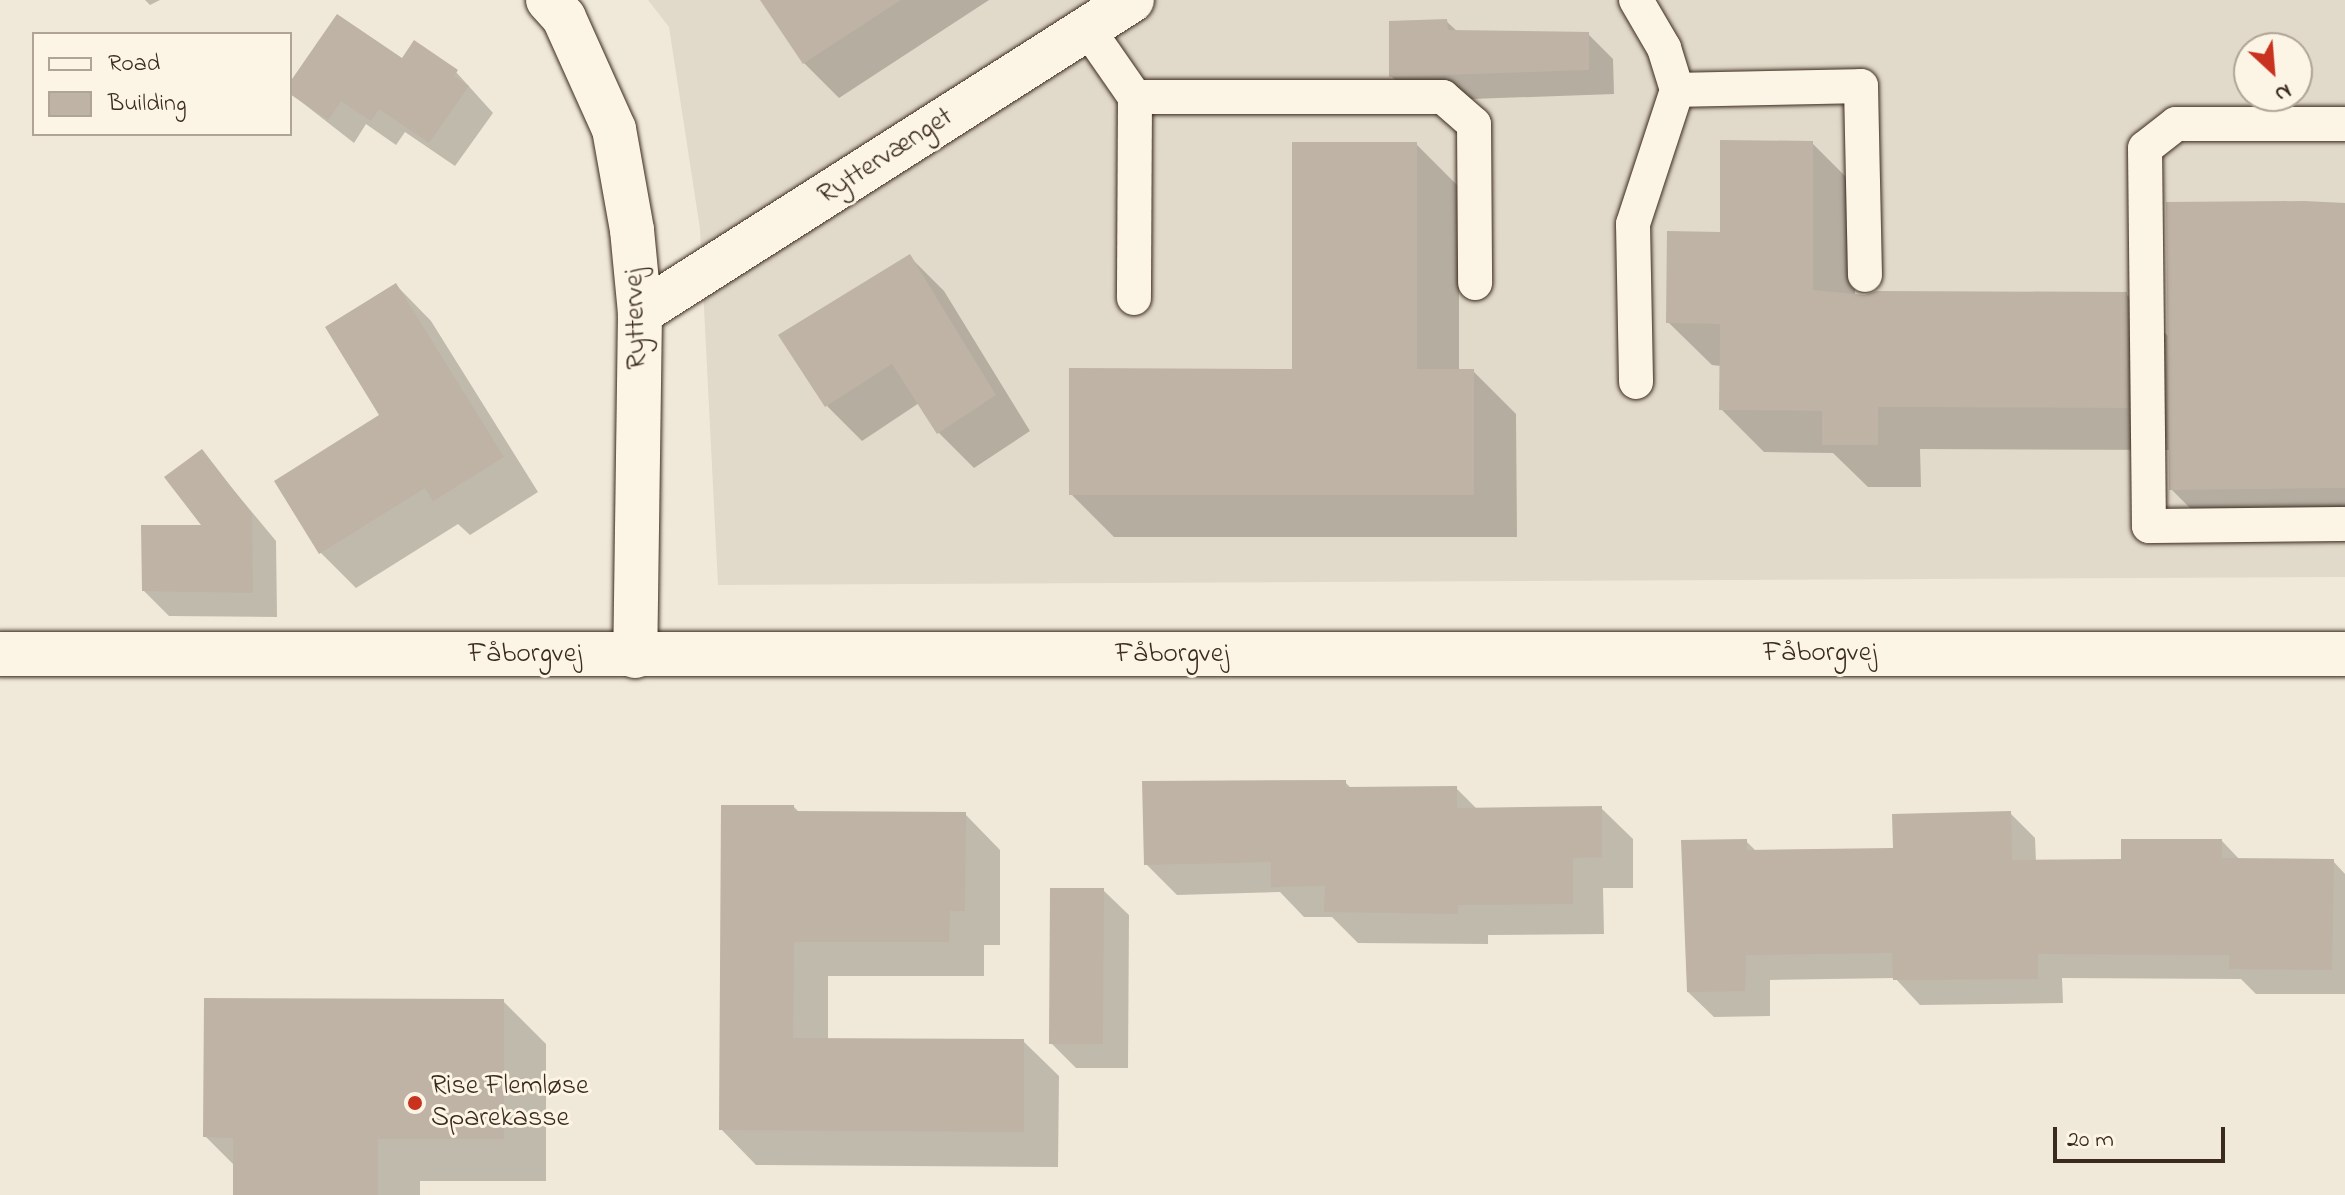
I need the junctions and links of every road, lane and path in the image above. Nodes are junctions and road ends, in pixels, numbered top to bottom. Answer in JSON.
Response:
{"nodes":[{"id":1,"x":548,"y":0,"type":"edge"},
{"id":2,"x":1132,"y":0,"type":"edge"},
{"id":3,"x":1636,"y":0,"type":"edge"},
{"id":4,"x":1087,"y":28,"type":"junction"},
{"id":5,"x":1677,"y":90,"type":"junction"},
{"id":6,"x":1135,"y":97,"type":"junction"},
{"id":7,"x":2345,"y":124,"type":"edge"},
{"id":8,"x":1865,"y":275,"type":"dead end"},
{"id":9,"x":1475,"y":283,"type":"dead end"},
{"id":10,"x":1134,"y":298,"type":"dead end"},
{"id":11,"x":640,"y":313,"type":"junction"},
{"id":12,"x":1636,"y":382,"type":"dead end"},
{"id":13,"x":2345,"y":524,"type":"edge"},
{"id":14,"x":0,"y":654,"type":"edge"},
{"id":15,"x":2345,"y":654,"type":"edge"},
{"id":16,"x":635,"y":656,"type":"junction"}],
"edges":[{"from":1,"to":11,"type":"street","name":"Ryttervej"},
{"from":2,"to":4,"type":"street","name":"Ryttervænget"},
{"from":3,"to":5,"type":"lane"},
{"from":4,"to":6,"type":"lane"},
{"from":4,"to":11,"type":"street","name":"Ryttervænget"},
{"from":5,"to":8,"type":"lane"},
{"from":5,"to":12,"type":"lane"},
{"from":6,"to":9,"type":"lane"},
{"from":6,"to":10,"type":"lane"},
{"from":7,"to":13,"type":"lane"},
{"from":11,"to":16,"type":"street","name":"Ryttervej"},
{"from":14,"to":16,"type":"street","name":"Fåborgvej"},
{"from":15,"to":16,"type":"street","name":"Fåborgvej"}]}
